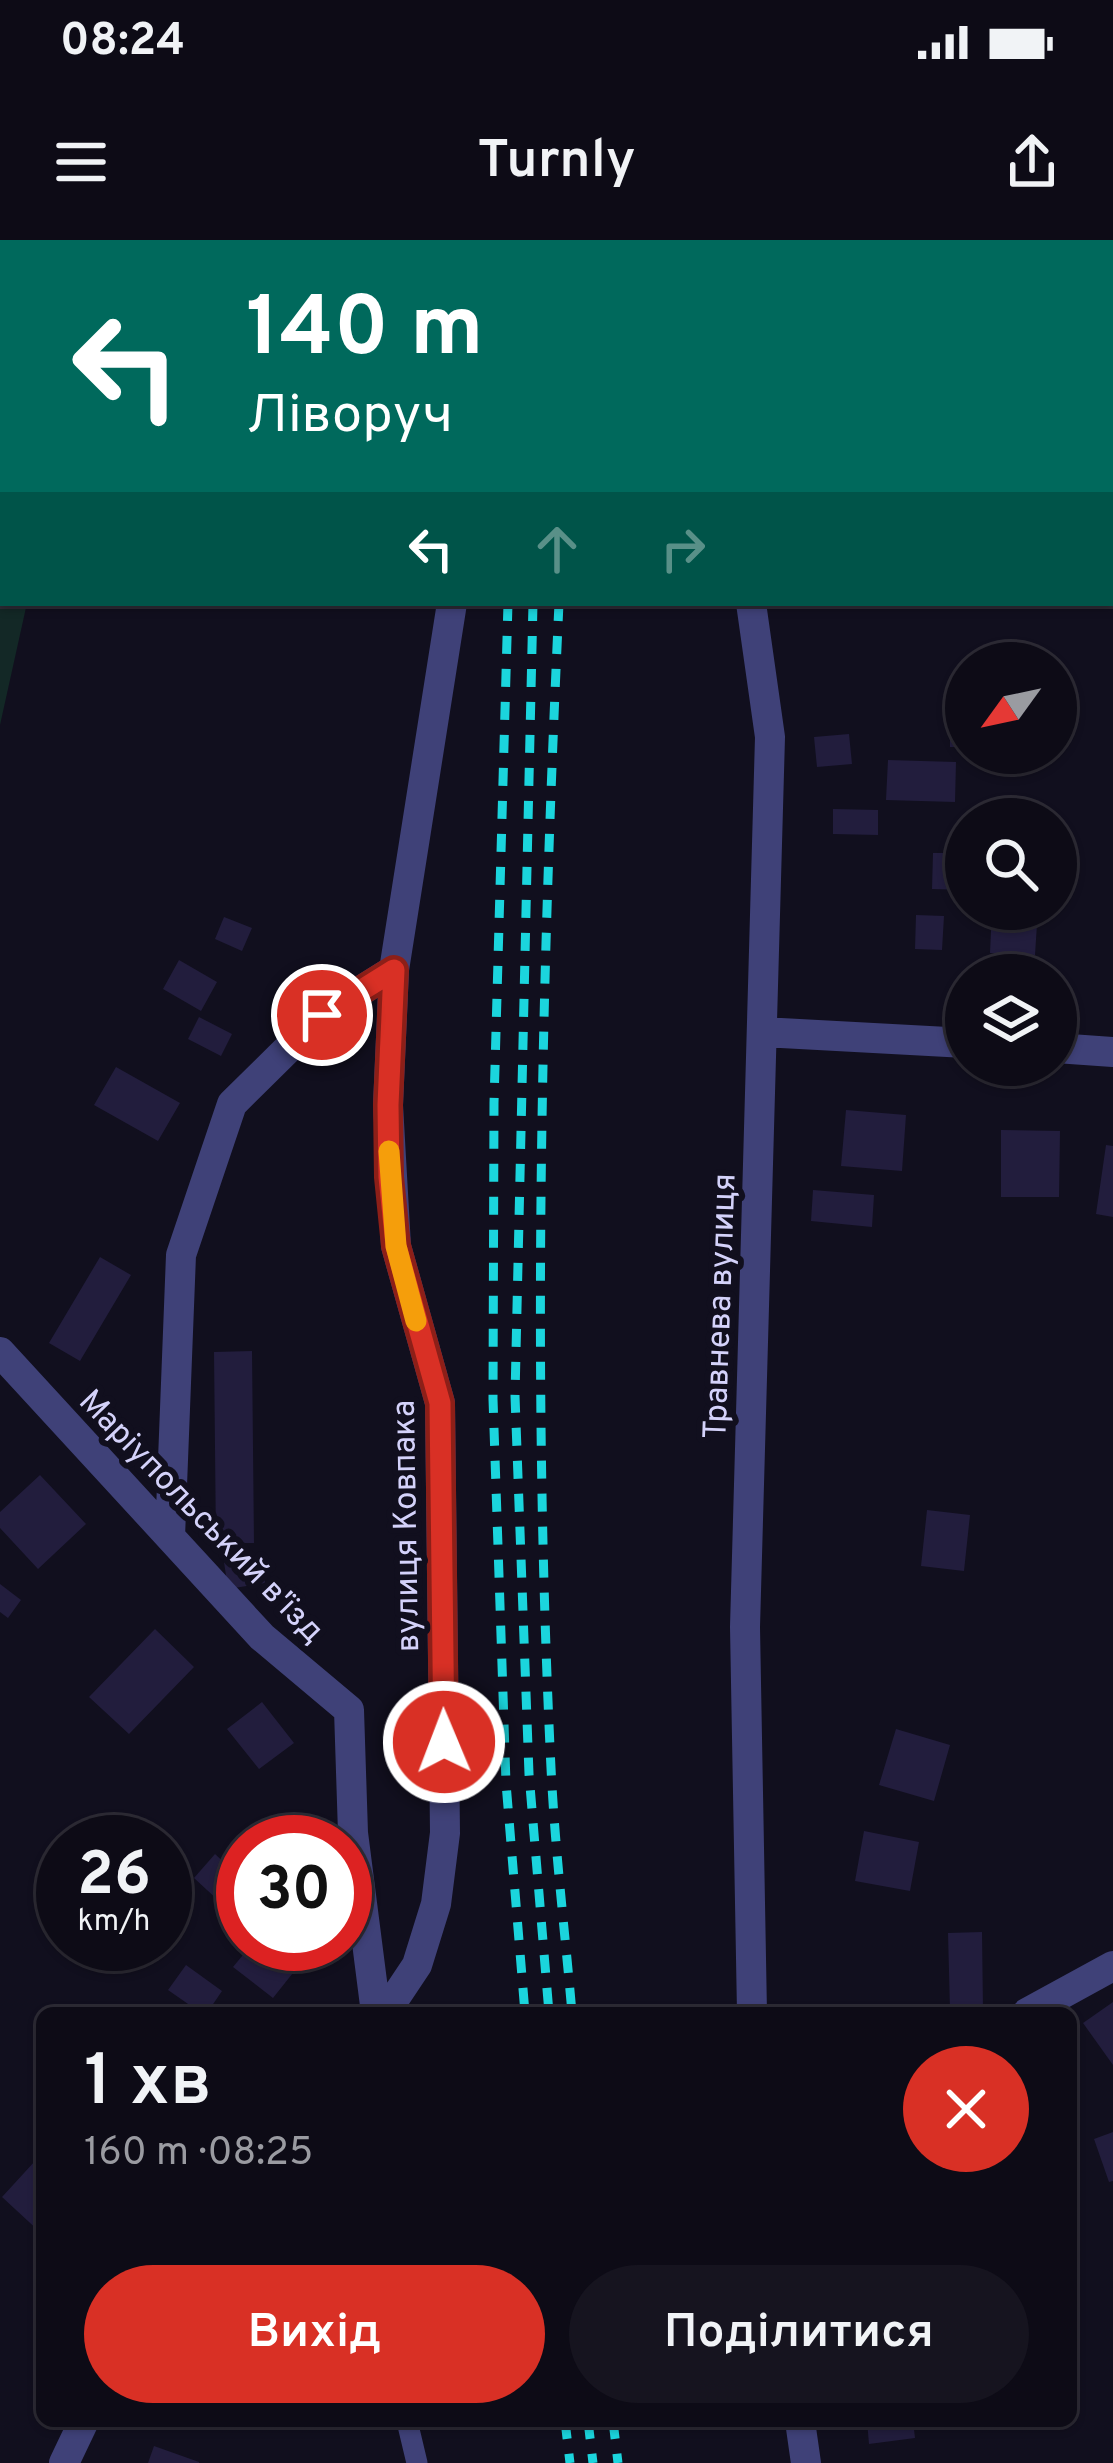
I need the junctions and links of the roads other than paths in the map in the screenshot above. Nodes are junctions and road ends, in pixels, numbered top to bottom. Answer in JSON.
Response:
{"nodes":[{"id":1,"x":452,"y":606,"type":"edge"},
{"id":2,"x":752,"y":606,"type":"edge"},
{"id":3,"x":394,"y":970,"type":"junction"},
{"id":4,"x":762,"y":1032,"type":"junction"},
{"id":5,"x":945,"y":1042,"type":"edge"},
{"id":6,"x":1077,"y":1049,"type":"edge"},
{"id":7,"x":1113,"y":1052,"type":"edge"},
{"id":8,"x":0,"y":1352,"type":"edge"},
{"id":9,"x":170,"y":1537,"type":"junction"},
{"id":10,"x":1113,"y":1966,"type":"edge"},
{"id":11,"x":375,"y":2007,"type":"edge"},
{"id":12,"x":389,"y":2007,"type":"edge"},
{"id":13,"x":752,"y":2007,"type":"edge"},
{"id":14,"x":1039,"y":2007,"type":"edge"},
{"id":15,"x":81,"y":2427,"type":"edge"},
{"id":16,"x":408,"y":2427,"type":"edge"},
{"id":17,"x":801,"y":2427,"type":"edge"},
{"id":18,"x":64,"y":2463,"type":"edge"},
{"id":19,"x":417,"y":2463,"type":"edge"},
{"id":20,"x":806,"y":2463,"type":"edge"}],
"edges":[{"from":1,"to":3,"type":"street","name":"вулиця Ковпака"},
{"from":2,"to":4,"type":"street","name":"Травнева вулиця"},
{"from":3,"to":9,"type":"street"},
{"from":3,"to":12,"type":"street","name":"вулиця Ковпака"},
{"from":4,"to":5,"type":"street"},
{"from":4,"to":13,"type":"street","name":"Травнева вулиця"},
{"from":6,"to":7,"type":"street"},
{"from":8,"to":9,"type":"street","name":"Маріупольський в'їзд"},
{"from":9,"to":11,"type":"street","name":"Маріупольський в'їзд"},
{"from":10,"to":14,"type":"street"},
{"from":15,"to":18,"type":"street"},
{"from":16,"to":19,"type":"lane"},
{"from":17,"to":20,"type":"street"}]}
